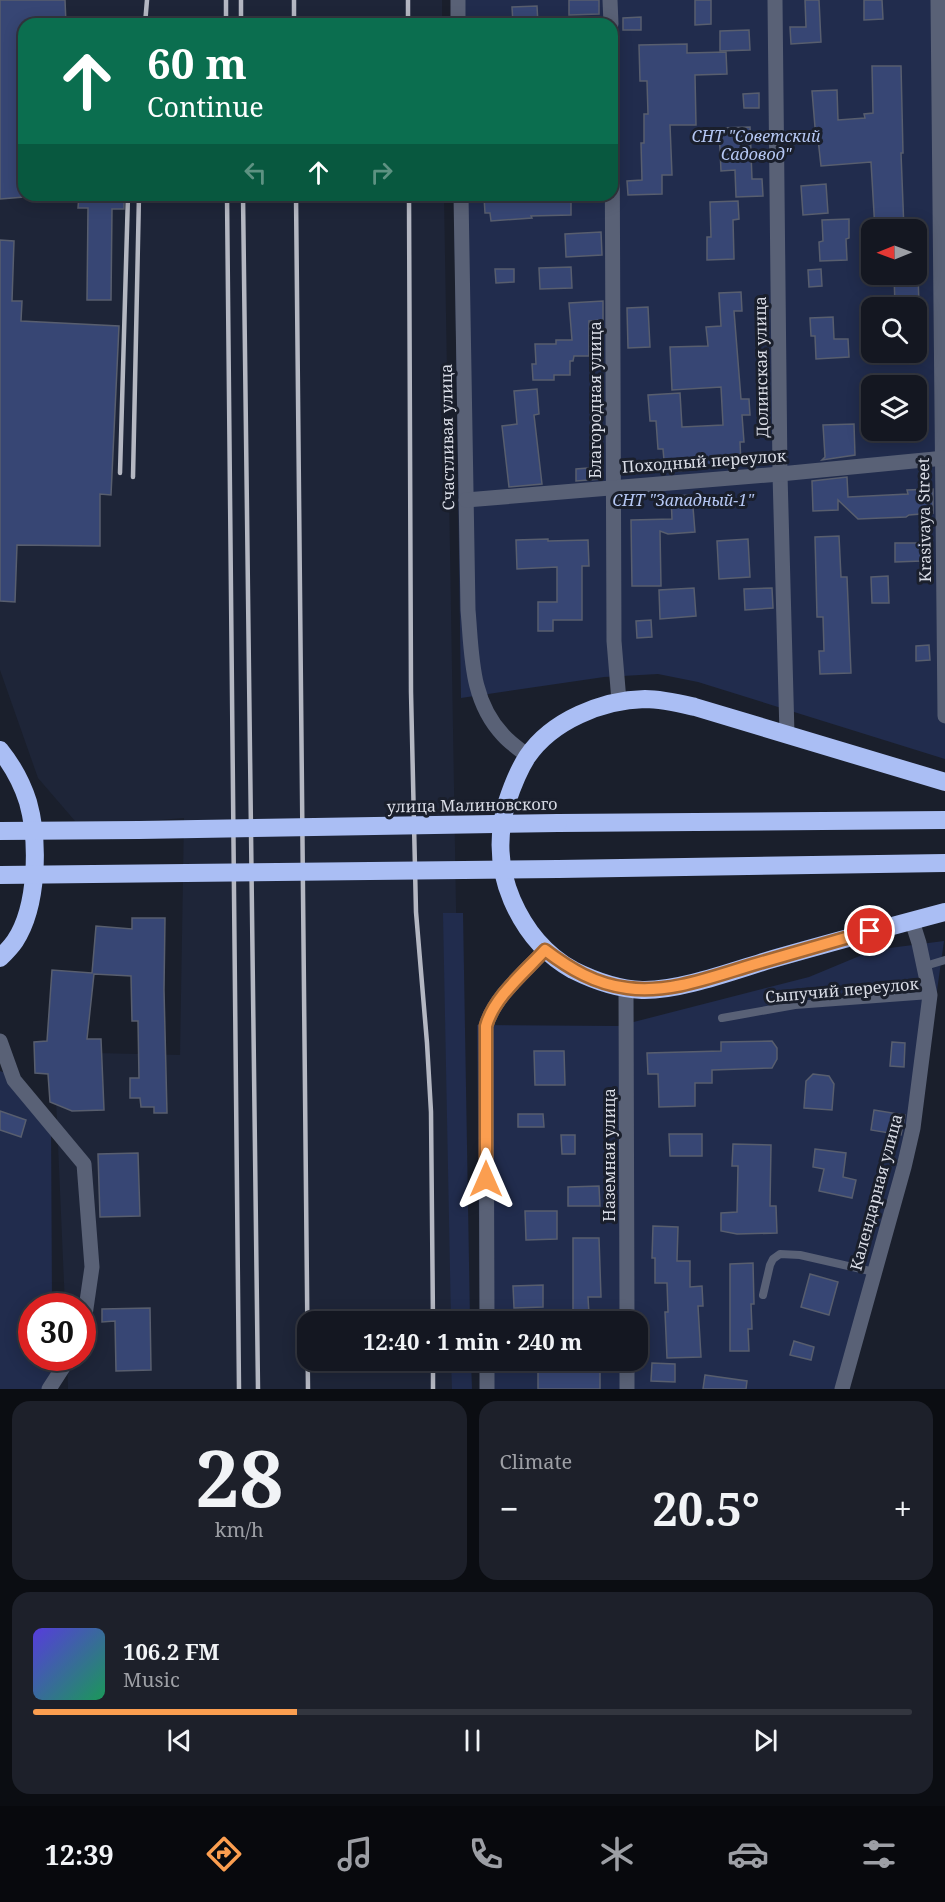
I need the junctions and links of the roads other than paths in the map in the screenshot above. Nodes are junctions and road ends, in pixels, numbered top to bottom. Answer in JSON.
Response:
{"nodes":[{"id":1,"x":458,"y":0,"type":"edge"},
{"id":2,"x":610,"y":0,"type":"edge"},
{"id":3,"x":775,"y":0,"type":"edge"},
{"id":4,"x":938,"y":0,"type":"edge"},
{"id":5,"x":458,"y":18,"type":"edge"},
{"id":6,"x":611,"y":18,"type":"edge"},
{"id":7,"x":461,"y":201,"type":"edge"},
{"id":8,"x":613,"y":201,"type":"edge"},
{"id":9,"x":943,"y":458,"type":"edge"},
{"id":10,"x":780,"y":474,"type":"junction"},
{"id":11,"x":614,"y":486,"type":"junction"},
{"id":12,"x":466,"y":500,"type":"junction"},
{"id":13,"x":619,"y":701,"type":"junction"},
{"id":14,"x":945,"y":716,"type":"edge"},
{"id":15,"x":788,"y":734,"type":"junction"},
{"id":16,"x":0,"y":750,"type":"edge"},
{"id":17,"x":528,"y":756,"type":"junction"},
{"id":18,"x":945,"y":773,"type":"edge"},
{"id":19,"x":945,"y":782,"type":"edge"},
{"id":20,"x":945,"y":820,"type":"edge"},
{"id":21,"x":0,"y":831,"type":"edge"},
{"id":22,"x":945,"y":863,"type":"edge"},
{"id":23,"x":0,"y":875,"type":"edge"},
{"id":24,"x":945,"y":912,"type":"edge"},
{"id":25,"x":912,"y":921,"type":"junction"},
{"id":26,"x":545,"y":950,"type":"junction"},
{"id":27,"x":0,"y":958,"type":"edge"},
{"id":28,"x":945,"y":960,"type":"edge"},
{"id":29,"x":924,"y":966,"type":"junction"},
{"id":30,"x":626,"y":988,"type":"junction"},
{"id":31,"x":930,"y":996,"type":"junction"},
{"id":32,"x":722,"y":1018,"type":"dead end"},
{"id":33,"x":0,"y":1041,"type":"edge"},
{"id":34,"x":0,"y":1073,"type":"edge"},
{"id":35,"x":14,"y":1080,"type":"junction"},
{"id":36,"x":874,"y":1272,"type":"junction"},
{"id":37,"x":88,"y":1293,"type":"edge"},
{"id":38,"x":762,"y":1295,"type":"dead end"},
{"id":39,"x":487,"y":1311,"type":"edge"},
{"id":40,"x":627,"y":1311,"type":"edge"},
{"id":41,"x":61,"y":1371,"type":"edge"},
{"id":42,"x":487,"y":1371,"type":"edge"},
{"id":43,"x":627,"y":1371,"type":"edge"},
{"id":44,"x":49,"y":1389,"type":"edge"},
{"id":45,"x":487,"y":1389,"type":"edge"},
{"id":46,"x":627,"y":1389,"type":"edge"},
{"id":47,"x":842,"y":1389,"type":"edge"}],
"edges":[{"from":1,"to":5,"type":"street"},
{"from":2,"to":6,"type":"street"},
{"from":3,"to":10,"type":"street","name":"Долинская улица"},
{"from":4,"to":9,"type":"street","name":"Krasivaya Street"},
{"from":7,"to":12,"type":"street","name":"Счастливая улица"},
{"from":8,"to":11,"type":"street","name":"Благородная улица"},
{"from":9,"to":10,"type":"street","name":"Походный переулок"},
{"from":9,"to":14,"type":"street","name":"Krasivaya Street"},
{"from":10,"to":11,"type":"street","name":"Походный переулок"},
{"from":10,"to":15,"type":"street","name":"Долинская улица"},
{"from":11,"to":12,"type":"street","name":"Походный переулок"},
{"from":11,"to":13,"type":"street","name":"Благородная улица"},
{"from":12,"to":17,"type":"street","name":"Счастливая улица"},
{"from":13,"to":15,"type":"highway"},
{"from":13,"to":17,"type":"highway"},
{"from":15,"to":19,"type":"highway"},
{"from":16,"to":27,"type":"highway"},
{"from":17,"to":26,"type":"highway"},
{"from":18,"to":19,"type":"street"},
{"from":20,"to":21,"type":"highway","name":"улица Малиновского","bridge":true},
{"from":22,"to":23,"type":"highway","bridge":true},
{"from":24,"to":25,"type":"highway"},
{"from":25,"to":29,"type":"street","name":"Календарная улица"},
{"from":25,"to":30,"type":"highway"},
{"from":26,"to":30,"type":"highway"},
{"from":26,"to":39,"type":"street"},
{"from":28,"to":29,"type":"lane"},
{"from":29,"to":31,"type":"street","name":"Календарная улица"},
{"from":30,"to":40,"type":"street","name":"Наземная улица"},
{"from":31,"to":32,"type":"lane","name":"Сыпучий переулок"},
{"from":31,"to":36,"type":"street","name":"Календарная улица"},
{"from":33,"to":35,"type":"street"},
{"from":34,"to":35,"type":"street"},
{"from":35,"to":37,"type":"street"},
{"from":36,"to":38,"type":"lane"},
{"from":36,"to":47,"type":"street","name":"Календарная улица"},
{"from":41,"to":44,"type":"street"},
{"from":42,"to":45,"type":"street"},
{"from":43,"to":46,"type":"street"}]}
